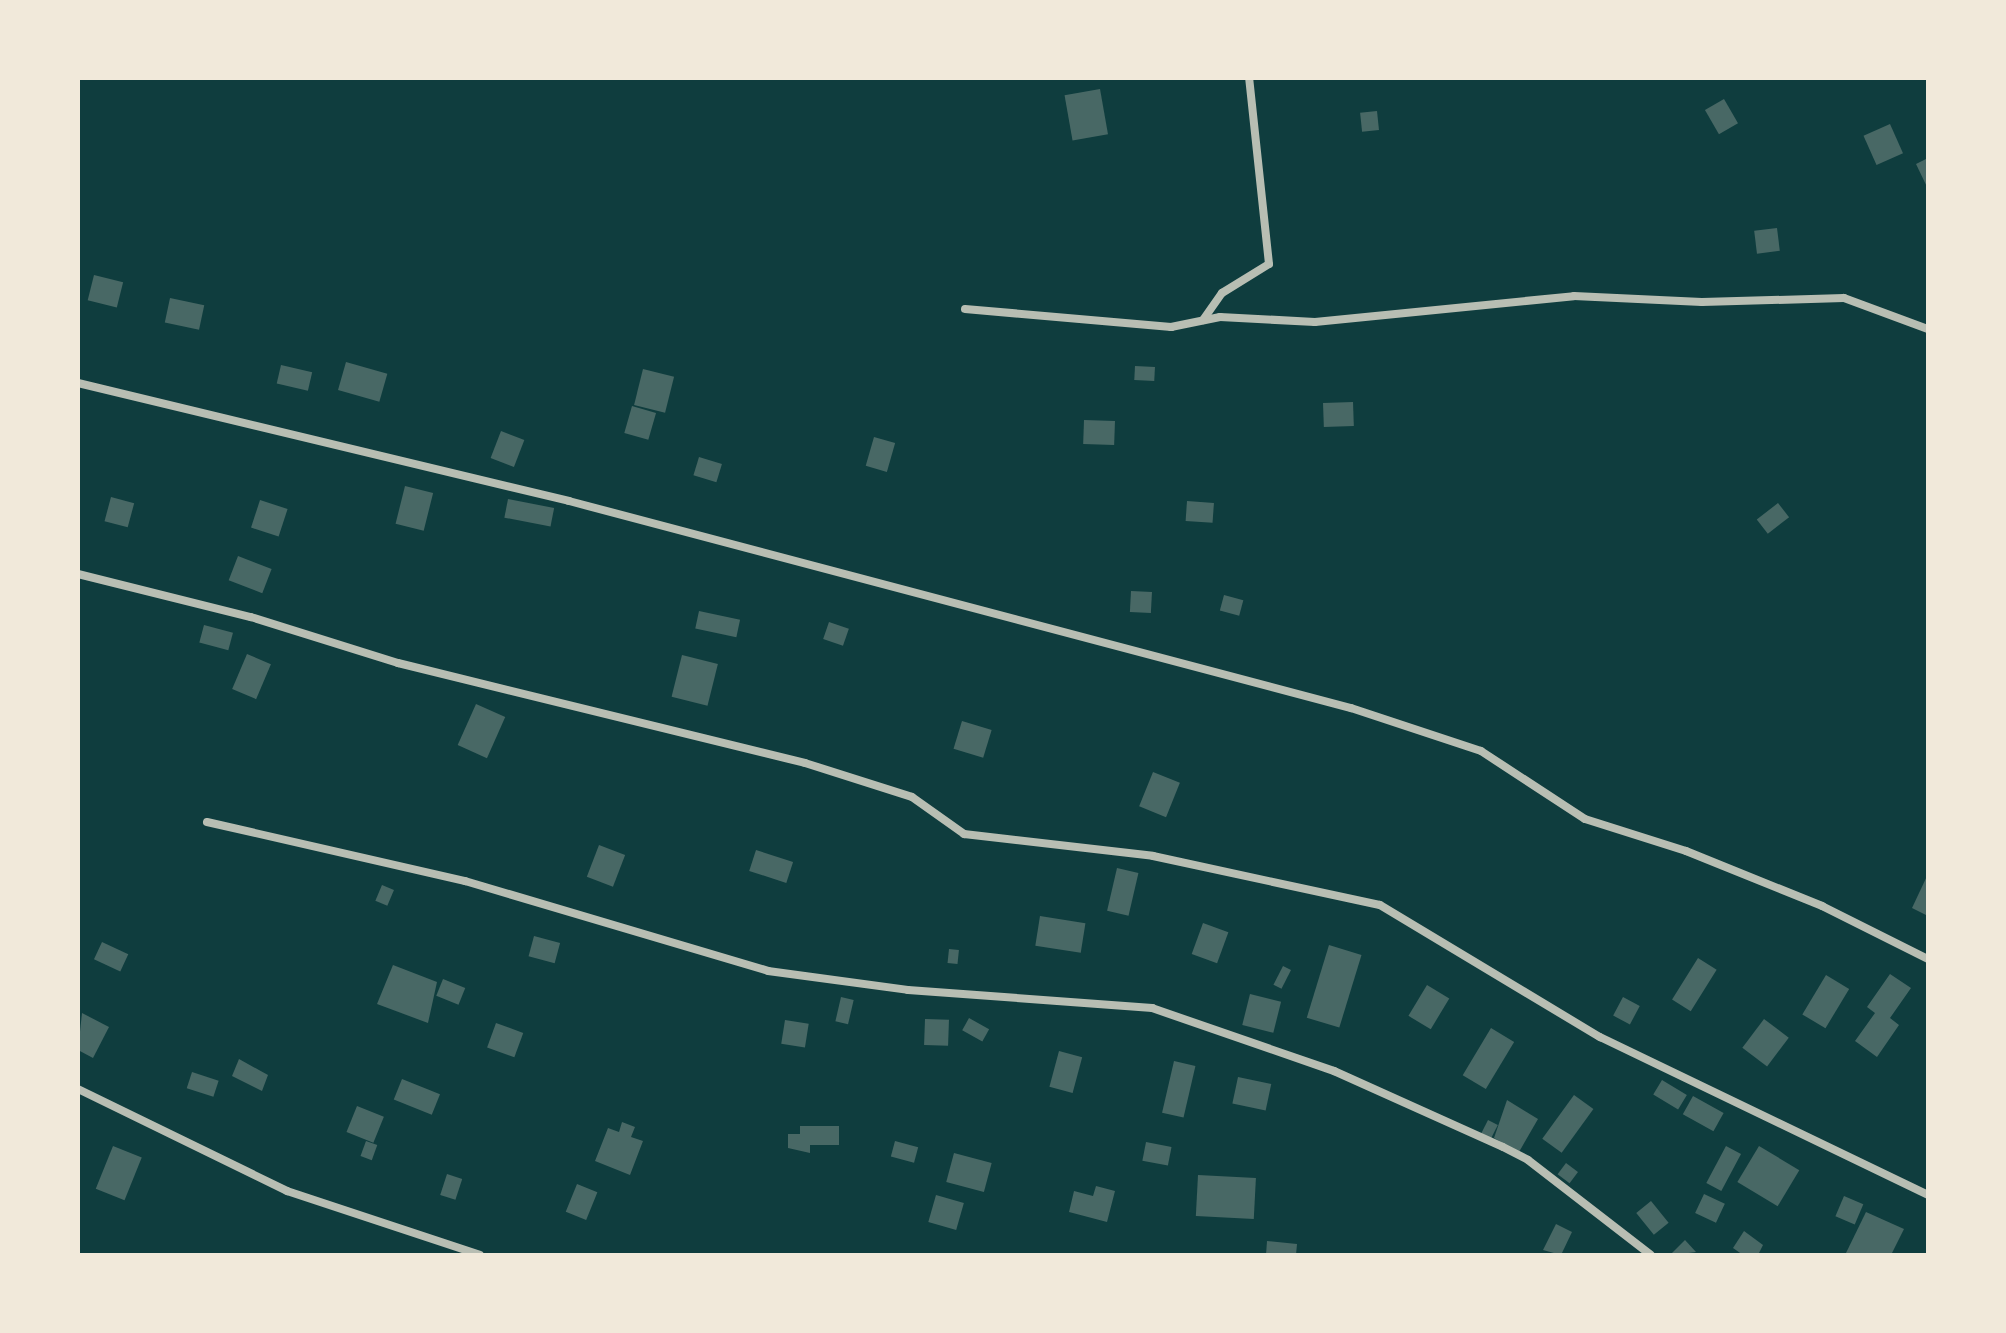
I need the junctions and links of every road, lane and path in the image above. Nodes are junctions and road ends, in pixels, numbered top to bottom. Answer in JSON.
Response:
{"nodes":[{"id":1,"x":1249,"y":78,"type":"edge"},
{"id":2,"x":965,"y":309,"type":"dead end"},
{"id":3,"x":1203,"y":320,"type":"junction"},
{"id":4,"x":1928,"y":329,"type":"edge"},
{"id":5,"x":78,"y":383,"type":"edge"},
{"id":6,"x":78,"y":574,"type":"edge"},
{"id":7,"x":207,"y":822,"type":"dead end"},
{"id":8,"x":1928,"y":959,"type":"edge"},
{"id":9,"x":78,"y":1089,"type":"edge"},
{"id":10,"x":1928,"y":1195,"type":"edge"},
{"id":11,"x":480,"y":1255,"type":"edge"},
{"id":12,"x":1651,"y":1255,"type":"edge"}],
"edges":[{"from":1,"to":3,"type":"street"},
{"from":2,"to":3,"type":"street"},
{"from":3,"to":4,"type":"street"},
{"from":5,"to":8,"type":"street"},
{"from":6,"to":10,"type":"street"},
{"from":7,"to":12,"type":"street"},
{"from":9,"to":11,"type":"street"}]}
